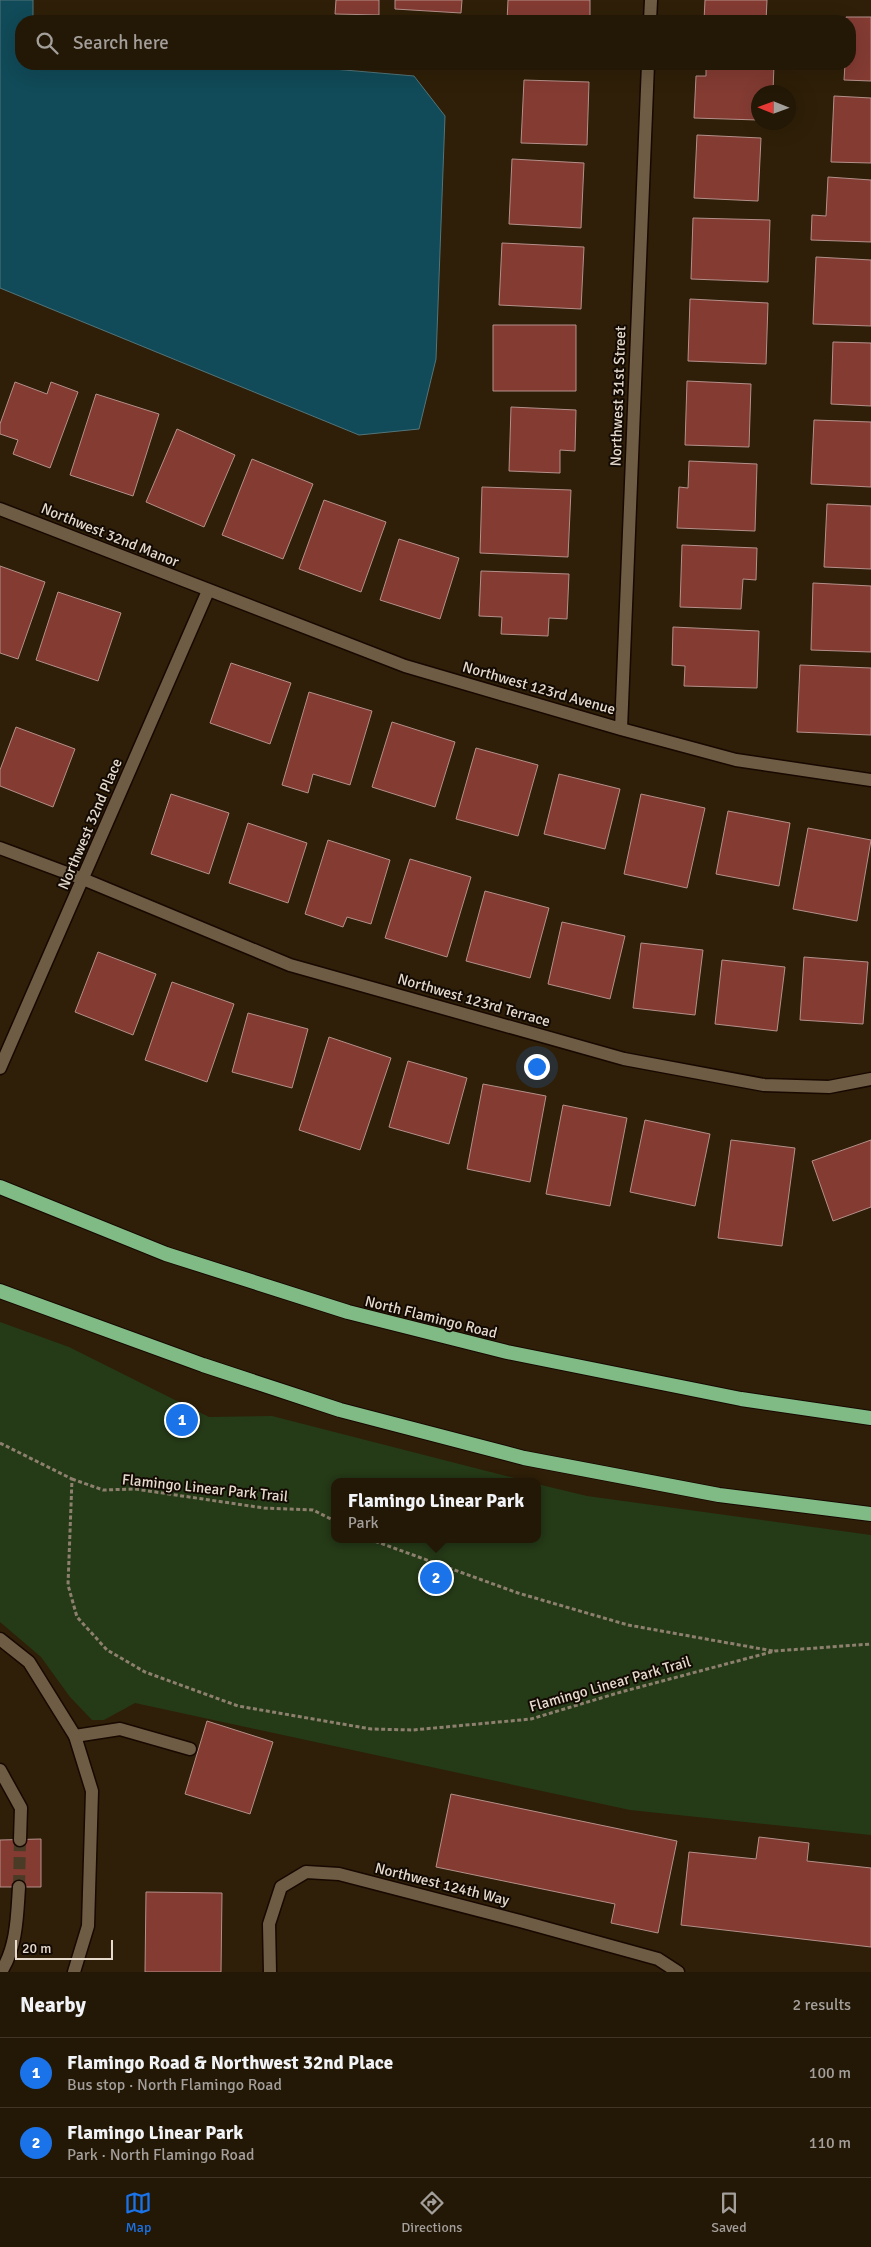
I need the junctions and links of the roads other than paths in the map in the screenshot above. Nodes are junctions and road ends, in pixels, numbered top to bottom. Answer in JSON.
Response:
{"nodes":[{"id":1,"x":651,"y":0,"type":"edge"},
{"id":2,"x":650,"y":15,"type":"edge"},
{"id":3,"x":648,"y":70,"type":"edge"},
{"id":4,"x":0,"y":509,"type":"edge"},
{"id":5,"x":208,"y":591,"type":"junction"},
{"id":6,"x":621,"y":729,"type":"junction"},
{"id":7,"x":871,"y":780,"type":"edge"},
{"id":8,"x":0,"y":848,"type":"edge"},
{"id":9,"x":83,"y":879,"type":"junction"},
{"id":10,"x":0,"y":1068,"type":"edge"},
{"id":11,"x":871,"y":1079,"type":"edge"},
{"id":12,"x":0,"y":1188,"type":"edge"},
{"id":13,"x":0,"y":1290,"type":"edge"},
{"id":14,"x":871,"y":1418,"type":"edge"},
{"id":15,"x":871,"y":1514,"type":"edge"},
{"id":16,"x":0,"y":1639,"type":"edge"},
{"id":17,"x":75,"y":1736,"type":"junction"},
{"id":18,"x":190,"y":1749,"type":"dead end"},
{"id":19,"x":0,"y":1770,"type":"edge"},
{"id":20,"x":20,"y":1840,"type":"tunnel mouth"},
{"id":21,"x":19,"y":1887,"type":"tunnel mouth"},
{"id":22,"x":1,"y":1972,"type":"edge"},
{"id":23,"x":74,"y":1972,"type":"edge"},
{"id":24,"x":270,"y":1972,"type":"edge"},
{"id":25,"x":678,"y":1972,"type":"edge"}],
"edges":[{"from":1,"to":2,"type":"street"},
{"from":3,"to":6,"type":"street","name":"Northwest 31st Street"},
{"from":4,"to":5,"type":"street","name":"Northwest 32nd Manor"},
{"from":5,"to":6,"type":"street","name":"Northwest 123rd Avenue"},
{"from":5,"to":9,"type":"street","name":"Northwest 32nd Place"},
{"from":6,"to":7,"type":"street","name":"Northwest 123rd Avenue"},
{"from":8,"to":9,"type":"street","name":"Northwest 123rd Terrace"},
{"from":9,"to":10,"type":"street","name":"Northwest 32nd Place"},
{"from":9,"to":11,"type":"street","name":"Northwest 123rd Terrace"},
{"from":12,"to":14,"type":"highway","name":"North Flamingo Road"},
{"from":13,"to":15,"type":"highway"},
{"from":16,"to":17,"type":"street"},
{"from":17,"to":18,"type":"street"},
{"from":17,"to":23,"type":"street"},
{"from":19,"to":20,"type":"street"},
{"from":21,"to":22,"type":"street"},
{"from":24,"to":25,"type":"street","name":"Northwest 124th Way"}]}
